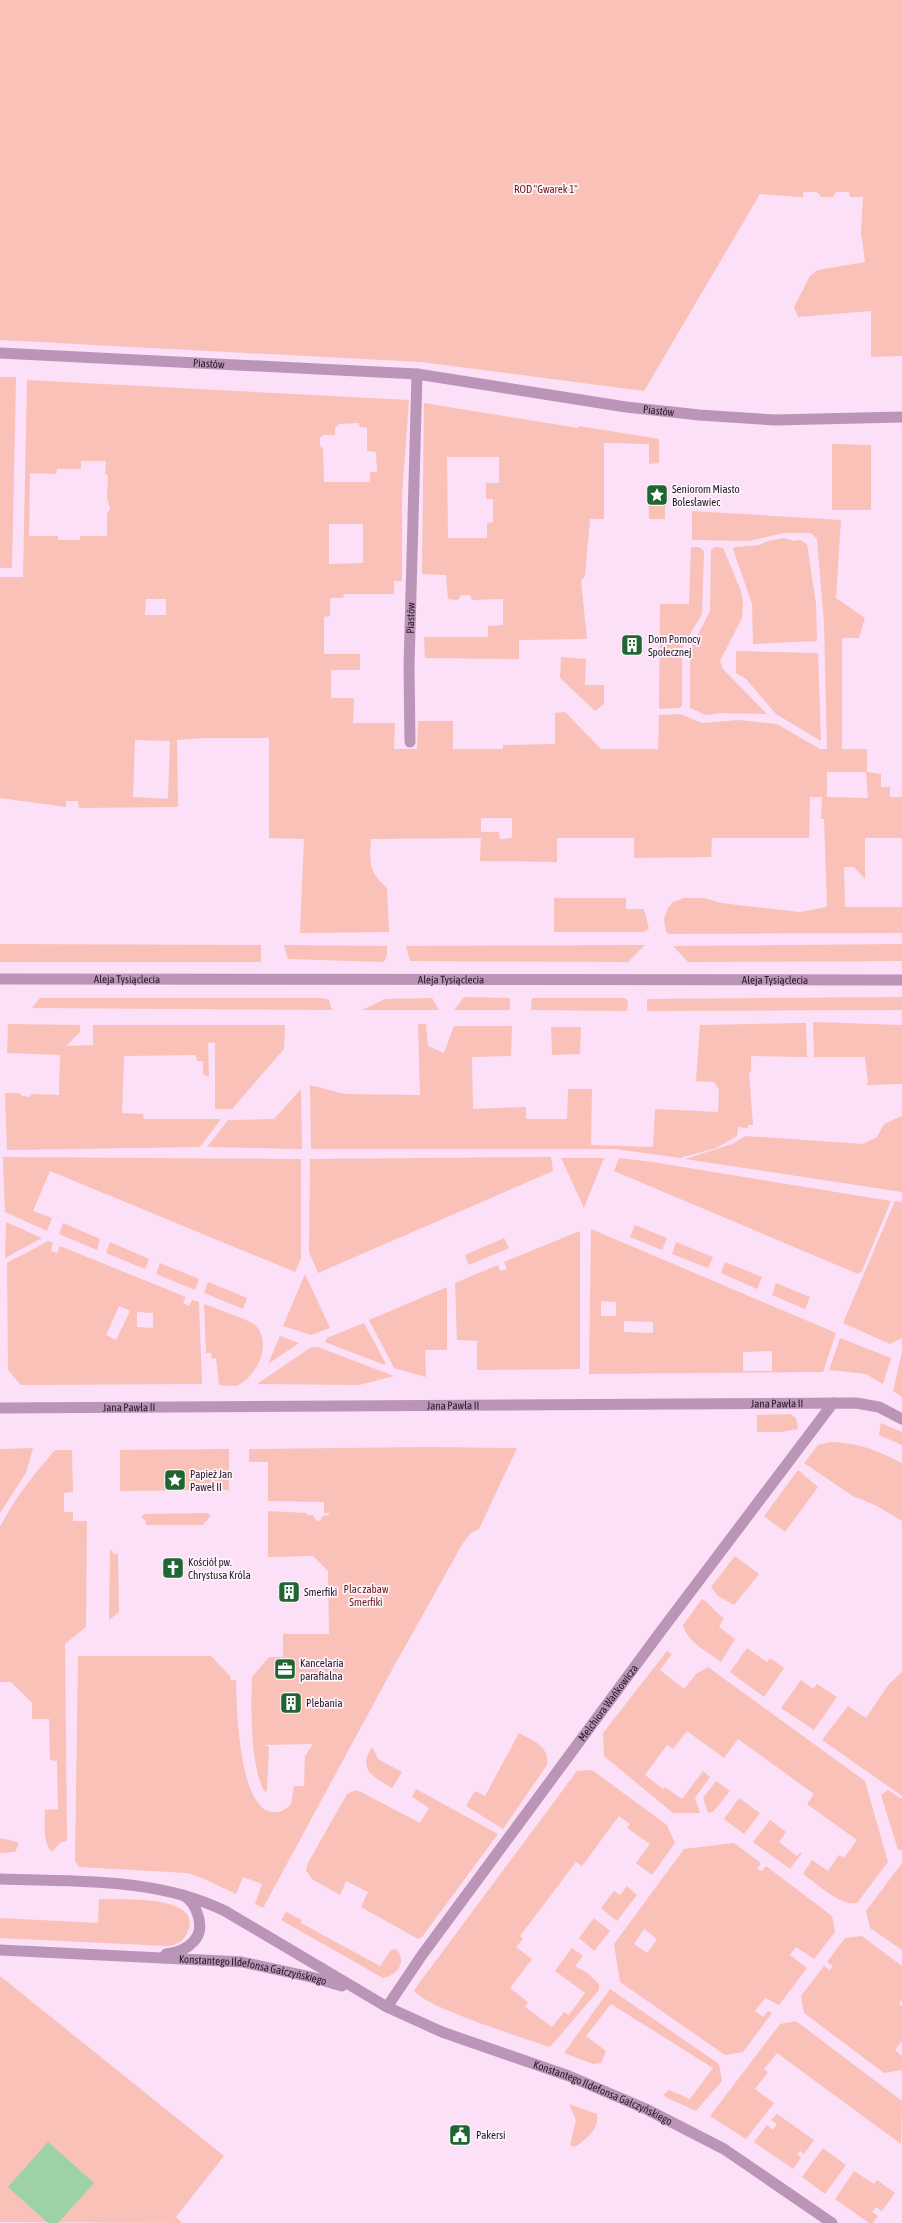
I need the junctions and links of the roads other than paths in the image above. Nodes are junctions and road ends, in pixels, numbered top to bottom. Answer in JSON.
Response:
{"nodes":[{"id":1,"x":0,"y":353,"type":"edge"},
{"id":2,"x":417,"y":374,"type":"junction"},
{"id":3,"x":902,"y":417,"type":"edge"},
{"id":4,"x":410,"y":742,"type":"dead end"},
{"id":5,"x":0,"y":979,"type":"edge"},
{"id":6,"x":902,"y":980,"type":"edge"},
{"id":7,"x":833,"y":1403,"type":"junction"},
{"id":8,"x":0,"y":1408,"type":"edge"},
{"id":9,"x":902,"y":1419,"type":"edge"},
{"id":10,"x":0,"y":1879,"type":"edge"},
{"id":11,"x":179,"y":1892,"type":"junction"},
{"id":12,"x":0,"y":1950,"type":"edge"},
{"id":13,"x":144,"y":1958,"type":"junction"},
{"id":14,"x":360,"y":1992,"type":"junction"},
{"id":15,"x":387,"y":2007,"type":"junction"},
{"id":16,"x":832,"y":2223,"type":"edge"}],
"edges":[{"from":1,"to":2,"type":"street","name":"Piastów"},
{"from":2,"to":3,"type":"street","name":"Piastów"},
{"from":2,"to":4,"type":"street","name":"Piastów"},
{"from":5,"to":6,"type":"street","name":"Aleja Tysiąclecia"},
{"from":7,"to":8,"type":"street","name":"Jana Pawła II"},
{"from":7,"to":9,"type":"street","name":"Jana Pawła II"},
{"from":7,"to":15,"type":"street","name":"Melchiora Wańkowicza"},
{"from":10,"to":11,"type":"street","name":"Konstantego Ildefonsa Gałczyńskiego"},
{"from":11,"to":13,"type":"street","name":"Konstantego Ildefonsa Gałczyńskiego"},
{"from":11,"to":14,"type":"street","name":"Konstantego Ildefonsa Gałczyńskiego"},
{"from":12,"to":13,"type":"street","name":"Konstantego Ildefonsa Gałczyńskiego"},
{"from":13,"to":14,"type":"street","name":"Konstantego Ildefonsa Gałczyńskiego"},
{"from":14,"to":15,"type":"street","name":"Konstantego Ildefonsa Gałczyńskiego"},
{"from":15,"to":16,"type":"street","name":"Konstantego Ildefonsa Gałczyńskiego"}]}
